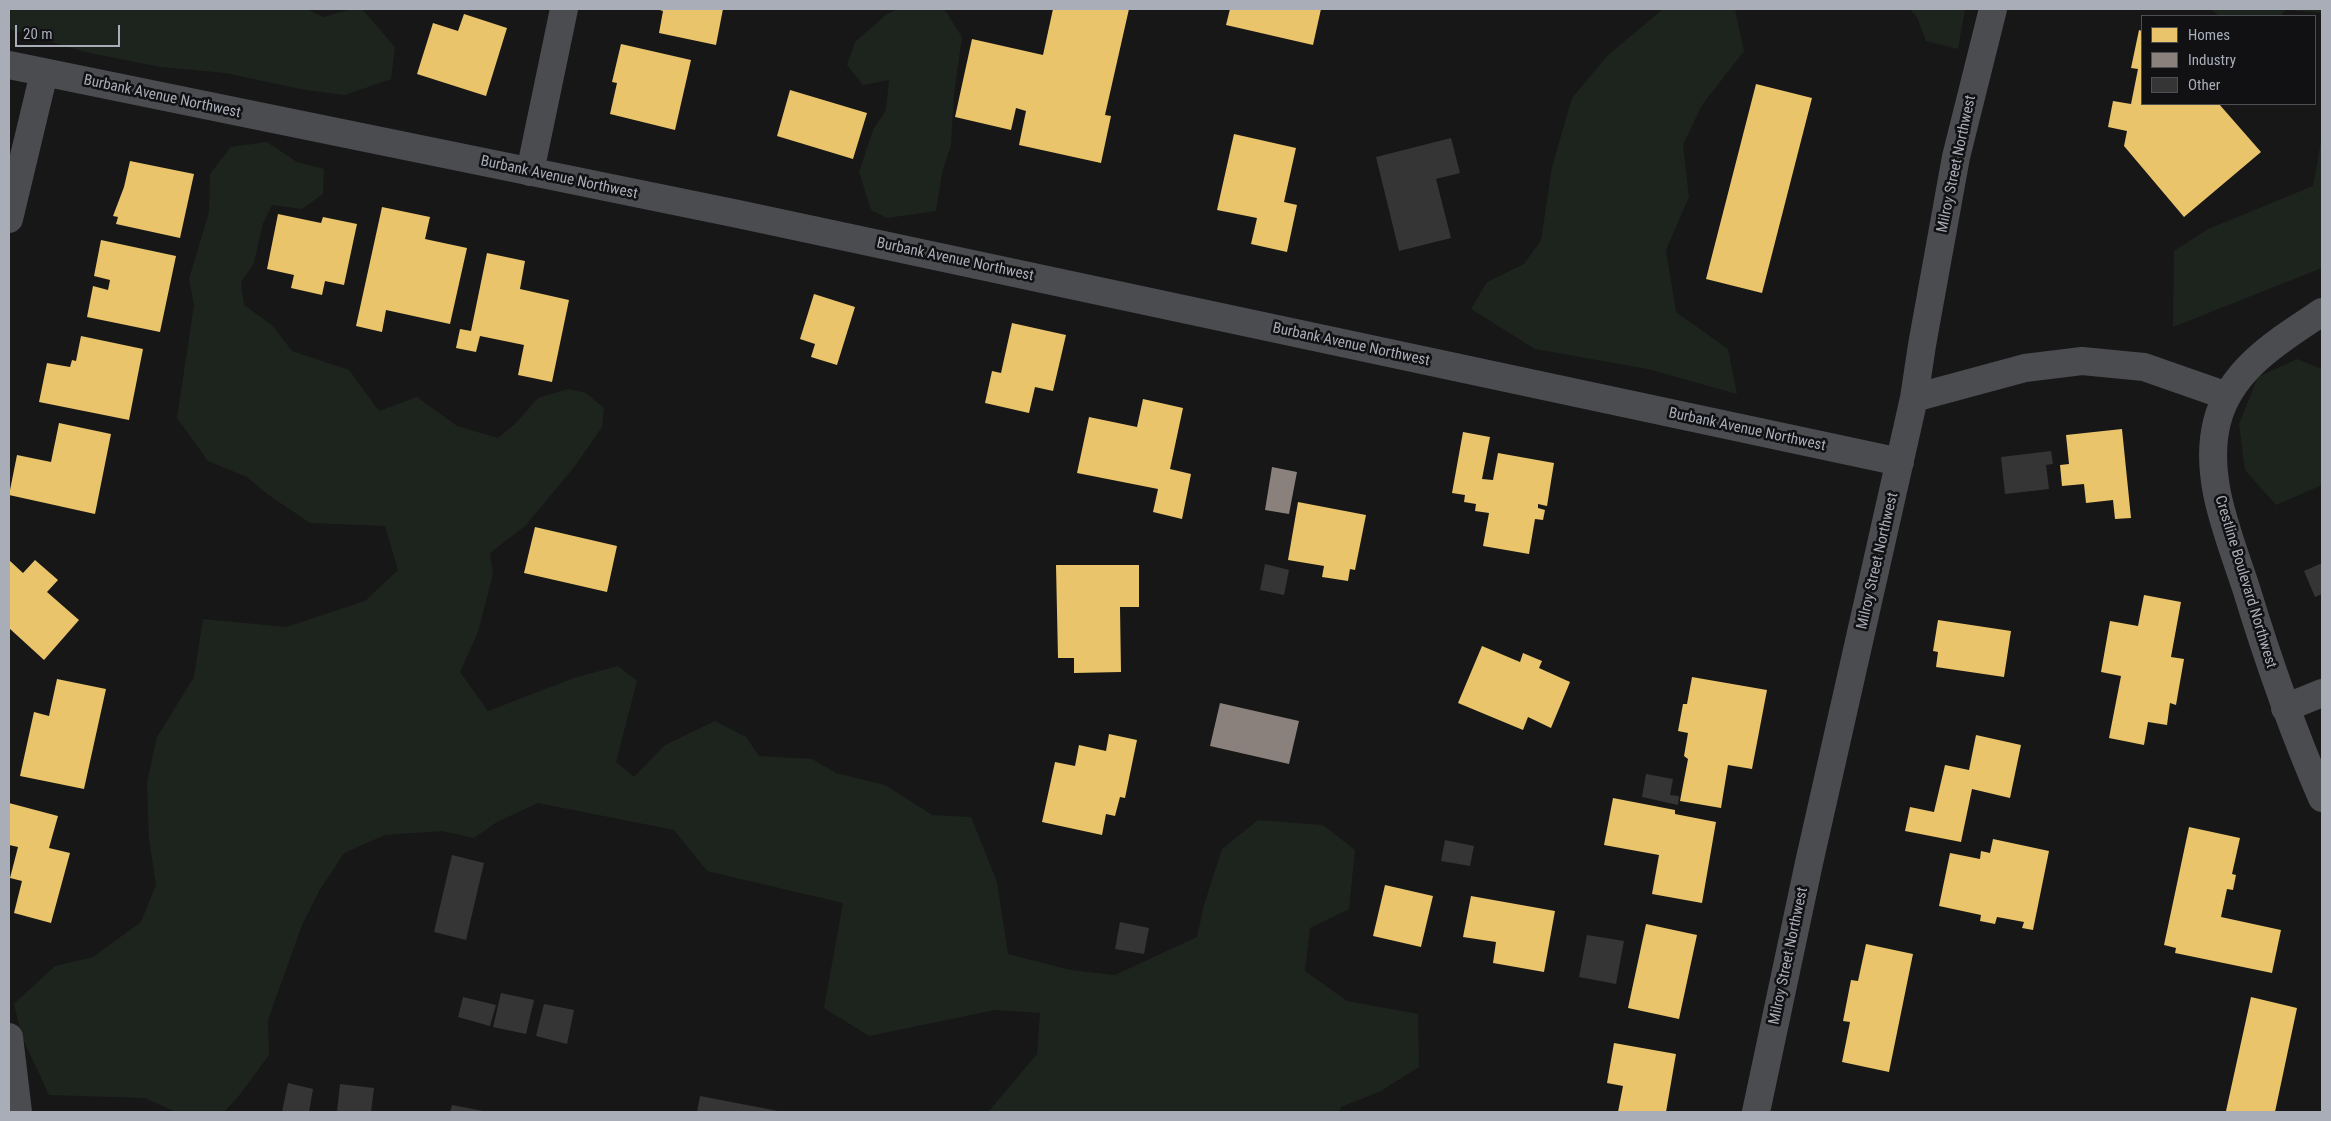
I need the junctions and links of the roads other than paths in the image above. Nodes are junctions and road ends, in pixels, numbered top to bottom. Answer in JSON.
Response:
{"nodes":[{"id":1,"x":564,"y":9,"type":"edge"},
{"id":2,"x":1993,"y":9,"type":"edge"},
{"id":3,"x":9,"y":65,"type":"edge"},
{"id":4,"x":44,"y":73,"type":"junction"},
{"id":5,"x":530,"y":172,"type":"junction"},
{"id":6,"x":9,"y":219,"type":"edge"},
{"id":7,"x":2322,"y":312,"type":"edge"},
{"id":8,"x":2228,"y":396,"type":"junction"},
{"id":9,"x":1914,"y":398,"type":"junction"},
{"id":10,"x":1900,"y":462,"type":"junction"},
{"id":11,"x":2322,"y":693,"type":"edge"},
{"id":12,"x":2285,"y":708,"type":"junction"},
{"id":13,"x":2322,"y":798,"type":"edge"},
{"id":14,"x":9,"y":1037,"type":"edge"},
{"id":15,"x":18,"y":1112,"type":"edge"},
{"id":16,"x":1756,"y":1112,"type":"edge"}],
"edges":[{"from":1,"to":5,"type":"street"},
{"from":2,"to":9,"type":"street","name":"Milroy Street Northwest"},
{"from":3,"to":4,"type":"street","name":"Burbank Avenue Northwest"},
{"from":4,"to":5,"type":"street","name":"Burbank Avenue Northwest"},
{"from":4,"to":6,"type":"street"},
{"from":5,"to":10,"type":"street","name":"Burbank Avenue Northwest"},
{"from":7,"to":8,"type":"street","name":"Crestline Boulevard Northwest"},
{"from":8,"to":9,"type":"street"},
{"from":8,"to":12,"type":"street","name":"Crestline Boulevard Northwest"},
{"from":9,"to":10,"type":"street","name":"Milroy Street Northwest"},
{"from":10,"to":16,"type":"street","name":"Milroy Street Northwest"},
{"from":11,"to":12,"type":"street"},
{"from":12,"to":13,"type":"street","name":"Crestline Boulevard Northwest"},
{"from":14,"to":15,"type":"street"}]}
